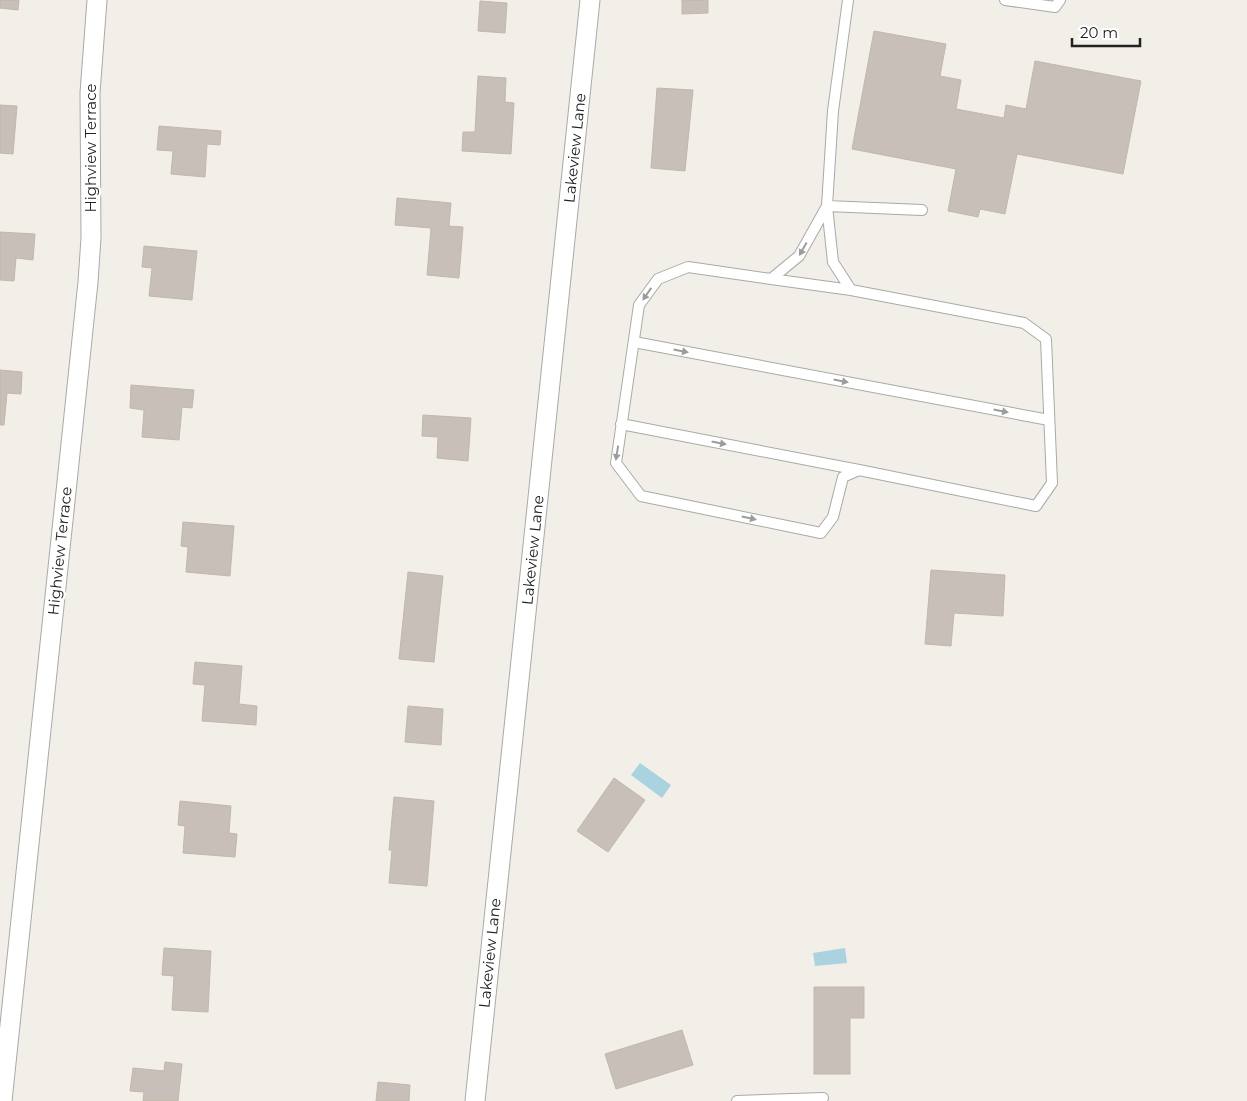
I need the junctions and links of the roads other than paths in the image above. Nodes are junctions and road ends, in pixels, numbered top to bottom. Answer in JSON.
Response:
{"nodes":[{"id":1,"x":97,"y":0,"type":"edge"},
{"id":2,"x":590,"y":0,"type":"edge"},
{"id":3,"x":848,"y":0,"type":"edge"},
{"id":4,"x":1005,"y":0,"type":"edge"},
{"id":5,"x":1060,"y":0,"type":"edge"},
{"id":6,"x":826,"y":206,"type":"junction"},
{"id":7,"x":922,"y":210,"type":"dead end"},
{"id":8,"x":772,"y":279,"type":"junction"},
{"id":9,"x":851,"y":290,"type":"junction"},
{"id":10,"x":634,"y":342,"type":"junction"},
{"id":11,"x":1049,"y":420,"type":"junction"},
{"id":12,"x":622,"y":424,"type":"junction"},
{"id":13,"x":859,"y":470,"type":"junction"},
{"id":14,"x":823,"y":1098,"type":"dead end"},
{"id":15,"x":2,"y":1101,"type":"edge"},
{"id":16,"x":475,"y":1101,"type":"edge"},
{"id":17,"x":737,"y":1101,"type":"edge"}],
"edges":[{"from":1,"to":15,"type":"street","name":"Highview Terrace"},
{"from":2,"to":16,"type":"street","name":"Lakeview Lane"},
{"from":3,"to":6,"type":"lane"},
{"from":4,"to":5,"type":"lane"},
{"from":6,"to":7,"type":"lane"},
{"from":6,"to":8,"type":"lane","one_way":true},
{"from":6,"to":9,"type":"lane"},
{"from":8,"to":9,"type":"lane"},
{"from":8,"to":10,"type":"lane","one_way":true},
{"from":9,"to":11,"type":"lane"},
{"from":10,"to":11,"type":"lane","one_way":true},
{"from":10,"to":12,"type":"lane"},
{"from":11,"to":13,"type":"lane"},
{"from":12,"to":13,"type":"lane","one_way":true},
{"from":12,"to":13,"type":"lane","one_way":true},
{"from":14,"to":17,"type":"lane"}]}
